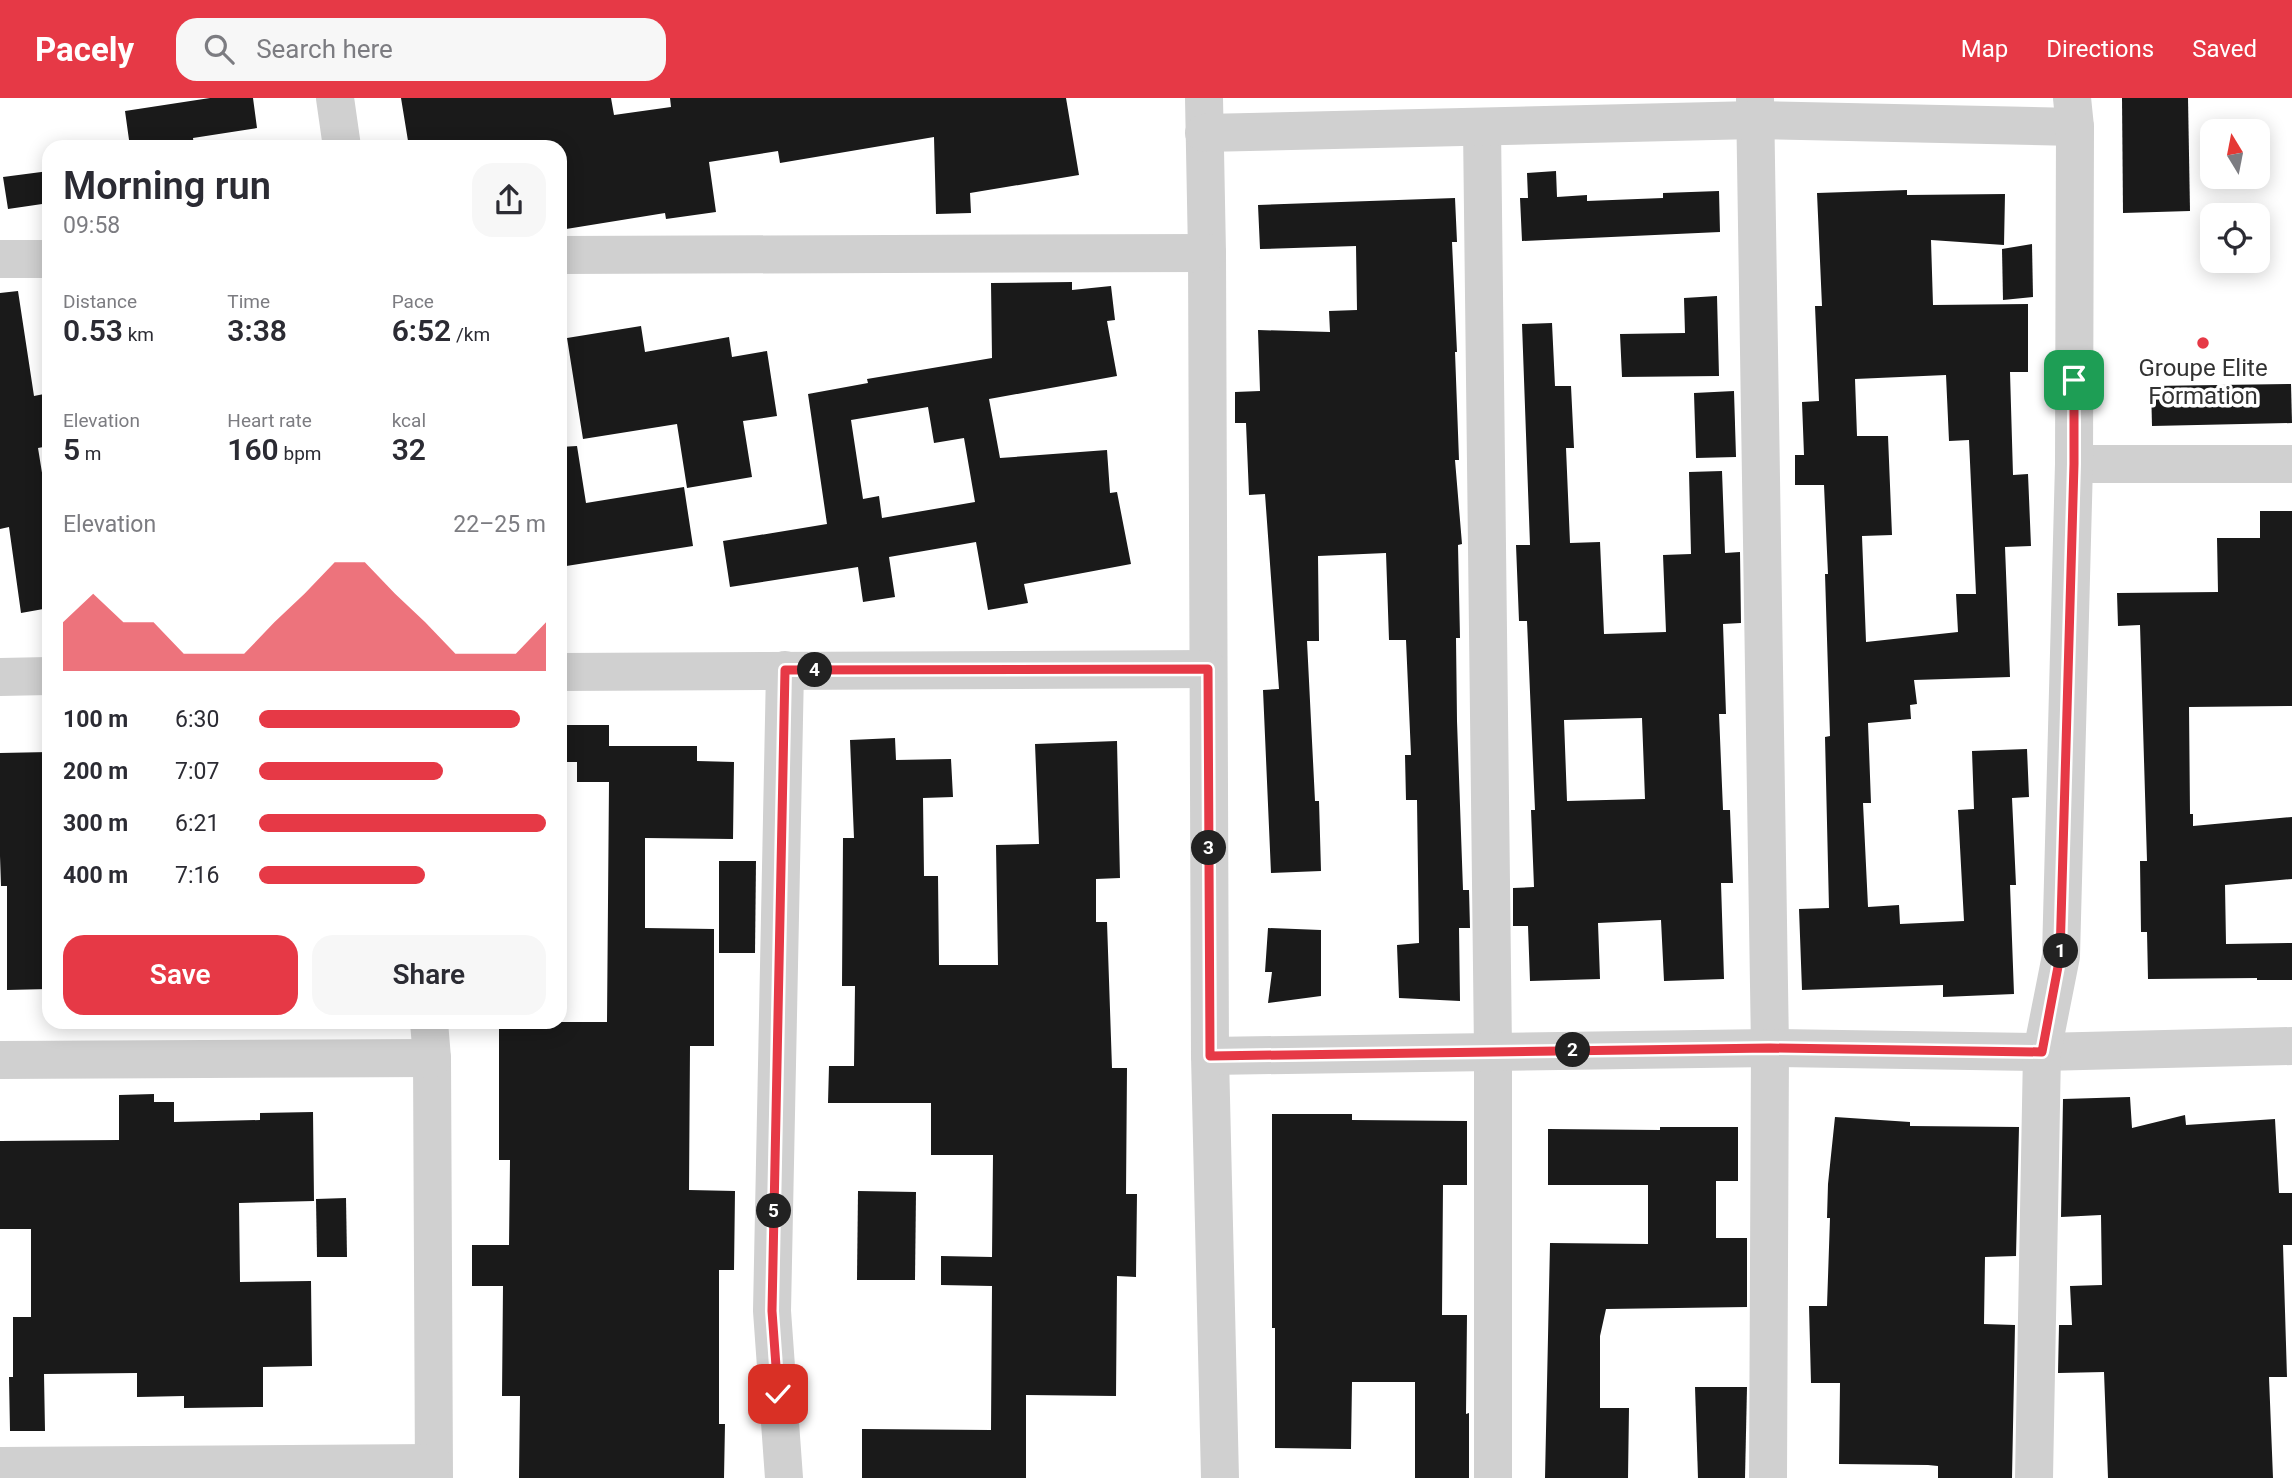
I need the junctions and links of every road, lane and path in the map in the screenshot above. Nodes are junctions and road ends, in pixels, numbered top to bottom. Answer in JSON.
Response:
{"nodes":[{"id":1,"x":335,"y":98,"type":"edge"},
{"id":2,"x":1755,"y":109,"type":"edge"},
{"id":3,"x":2073,"y":112,"type":"edge"},
{"id":4,"x":1204,"y":115,"type":"edge"},
{"id":5,"x":1482,"y":127,"type":"junction"},
{"id":6,"x":341,"y":140,"type":"edge"},
{"id":7,"x":1208,"y":253,"type":"junction"},
{"id":8,"x":567,"y":255,"type":"edge"},
{"id":9,"x":0,"y":259,"type":"edge"},
{"id":10,"x":42,"y":259,"type":"edge"},
{"id":11,"x":2074,"y":464,"type":"junction"},
{"id":12,"x":2292,"y":464,"type":"edge"},
{"id":13,"x":1208,"y":669,"type":"junction"},
{"id":14,"x":785,"y":670,"type":"junction"},
{"id":15,"x":567,"y":672,"type":"edge"},
{"id":16,"x":0,"y":677,"type":"edge"},
{"id":17,"x":42,"y":677,"type":"edge"},
{"id":18,"x":431,"y":1040,"type":"edge"},
{"id":19,"x":2292,"y":1046,"type":"edge"},
{"id":20,"x":1770,"y":1048,"type":"junction"},
{"id":21,"x":1493,"y":1051,"type":"junction"},
{"id":22,"x":2042,"y":1052,"type":"junction"},
{"id":23,"x":1210,"y":1056,"type":"junction"},
{"id":24,"x":0,"y":1060,"type":"edge"},
{"id":25,"x":0,"y":1466,"type":"edge"},
{"id":26,"x":434,"y":1470,"type":"edge"},
{"id":27,"x":784,"y":1478,"type":"edge"},
{"id":28,"x":1220,"y":1478,"type":"edge"},
{"id":29,"x":1493,"y":1478,"type":"edge"},
{"id":30,"x":1768,"y":1478,"type":"edge"},
{"id":31,"x":2035,"y":1478,"type":"edge"}],
"edges":[{"from":1,"to":6,"type":"street"},
{"from":2,"to":3,"type":"street"},
{"from":2,"to":5,"type":"street"},
{"from":2,"to":20,"type":"street"},
{"from":3,"to":11,"type":"street"},
{"from":4,"to":5,"type":"street"},
{"from":4,"to":7,"type":"street"},
{"from":5,"to":21,"type":"street"},
{"from":7,"to":8,"type":"street"},
{"from":7,"to":13,"type":"street"},
{"from":9,"to":10,"type":"street"},
{"from":11,"to":12,"type":"street"},
{"from":11,"to":22,"type":"street"},
{"from":13,"to":14,"type":"street"},
{"from":13,"to":23,"type":"street"},
{"from":14,"to":15,"type":"street"},
{"from":14,"to":27,"type":"street"},
{"from":16,"to":17,"type":"street"},
{"from":18,"to":24,"type":"street"},
{"from":18,"to":26,"type":"street"},
{"from":19,"to":22,"type":"street"},
{"from":20,"to":21,"type":"street"},
{"from":20,"to":22,"type":"street"},
{"from":20,"to":30,"type":"street"},
{"from":21,"to":23,"type":"street"},
{"from":21,"to":29,"type":"street"},
{"from":22,"to":31,"type":"street"},
{"from":23,"to":28,"type":"street"},
{"from":25,"to":26,"type":"street"}]}
